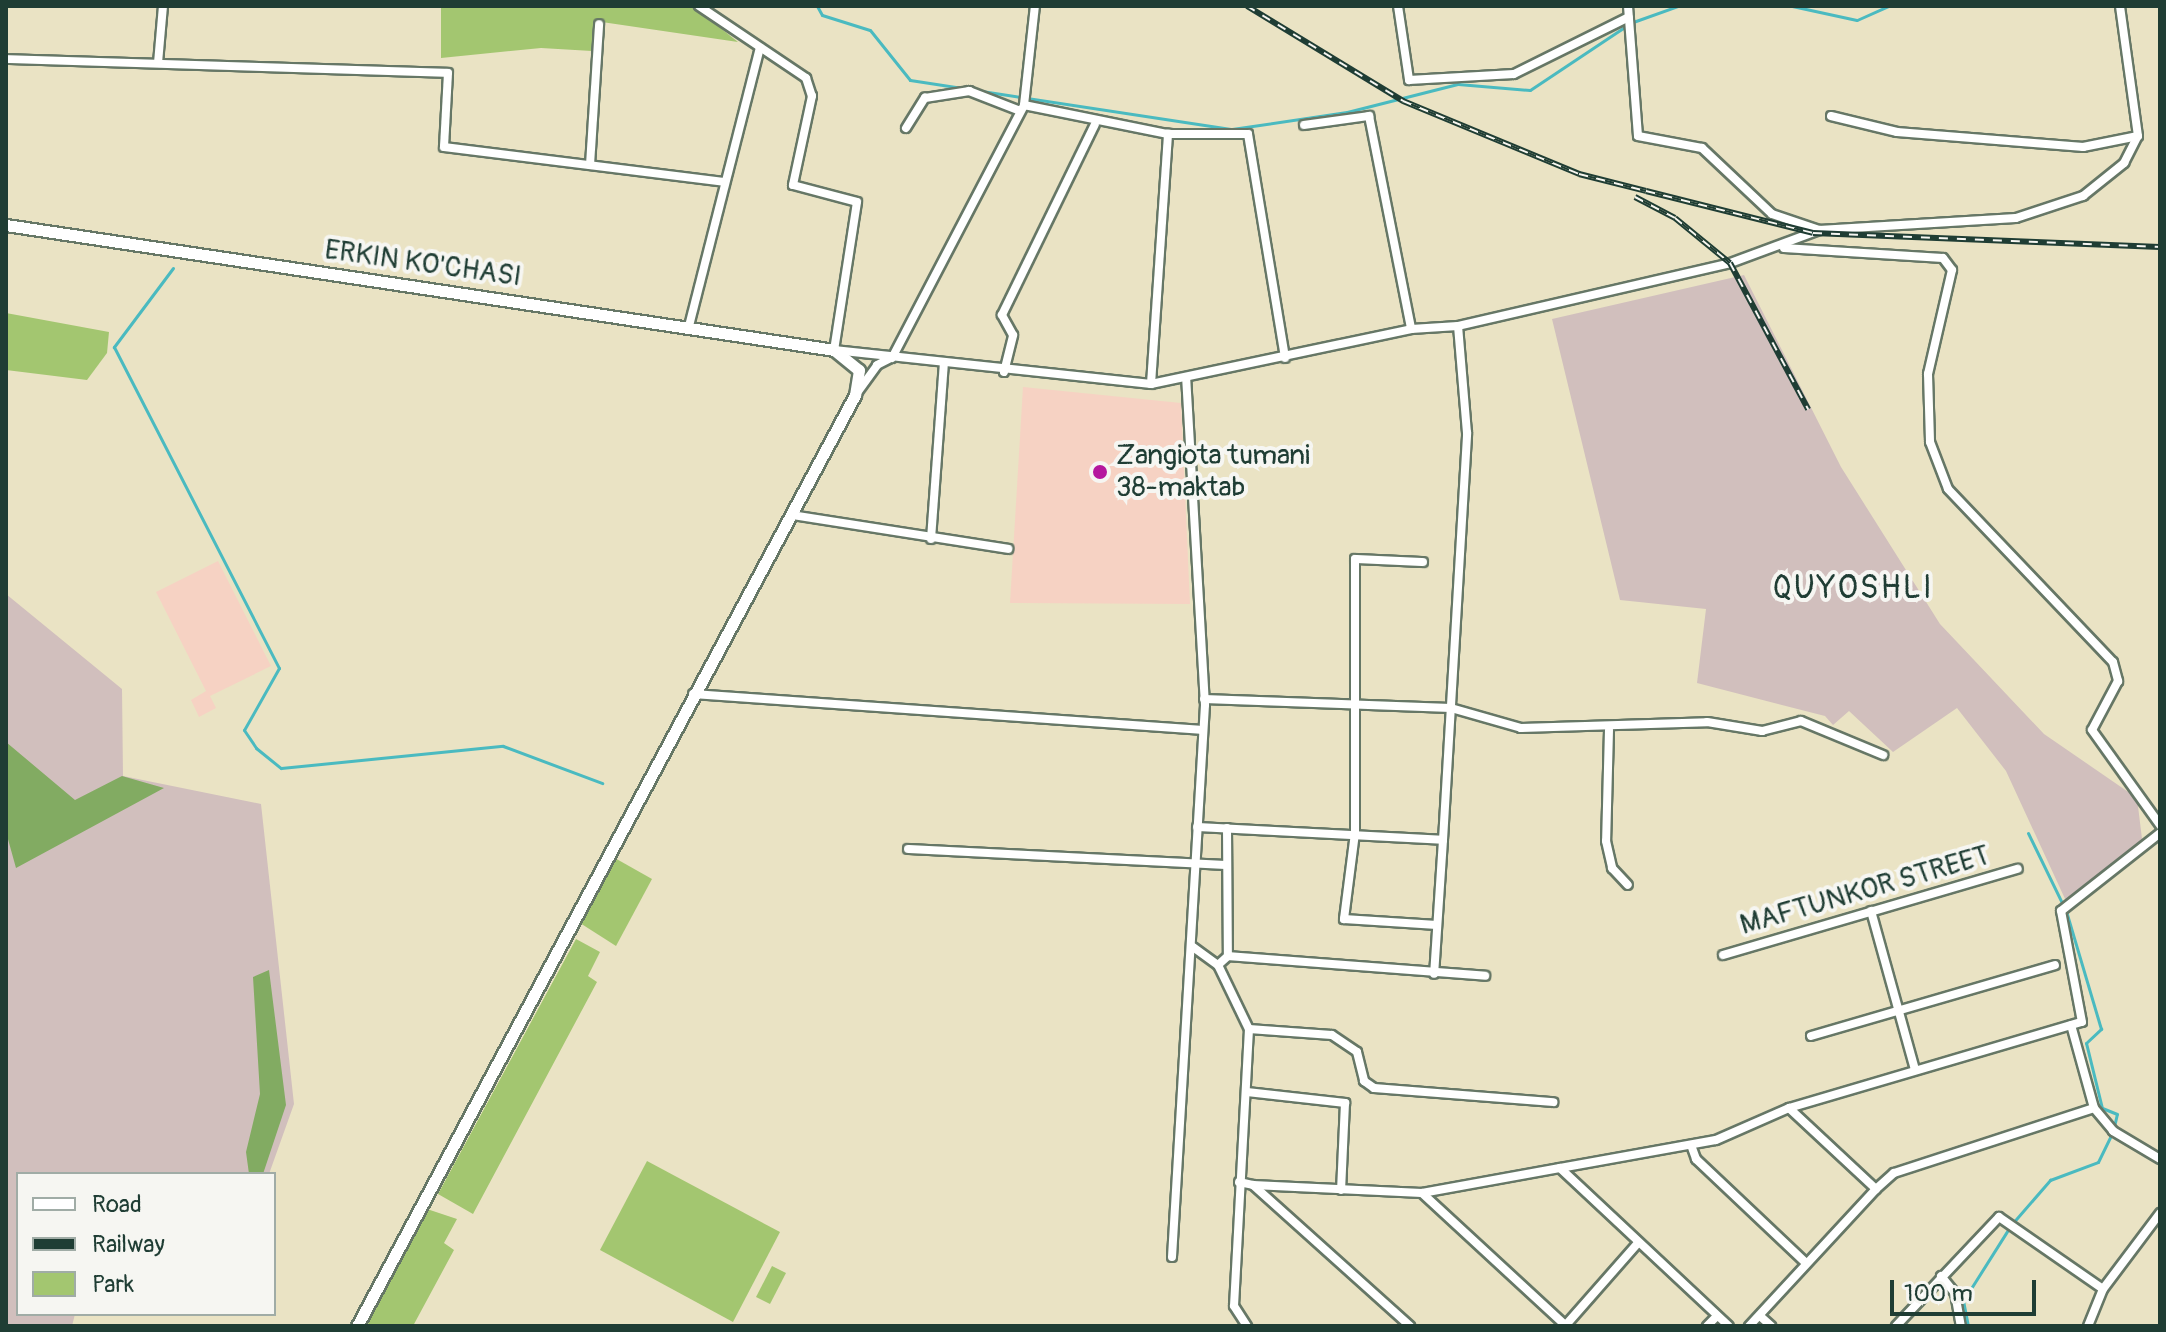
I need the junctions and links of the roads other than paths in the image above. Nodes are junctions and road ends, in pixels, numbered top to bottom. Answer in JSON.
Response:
{"nodes":[{"id":1,"x":163,"y":6,"type":"edge"},
{"id":2,"x":1035,"y":6,"type":"edge"},
{"id":3,"x":1398,"y":6,"type":"edge"},
{"id":4,"x":1628,"y":6,"type":"edge"},
{"id":5,"x":2120,"y":6,"type":"edge"},
{"id":6,"x":703,"y":7,"type":"edge"},
{"id":7,"x":1629,"y":17,"type":"junction"},
{"id":8,"x":599,"y":24,"type":"dead end"},
{"id":9,"x":760,"y":48,"type":"junction"},
{"id":10,"x":6,"y":59,"type":"edge"},
{"id":11,"x":158,"y":63,"type":"junction"},
{"id":12,"x":1021,"y":108,"type":"junction"},
{"id":13,"x":1831,"y":116,"type":"dead end"},
{"id":14,"x":1095,"y":124,"type":"junction"},
{"id":15,"x":1304,"y":125,"type":"dead end"},
{"id":16,"x":906,"y":128,"type":"dead end"},
{"id":17,"x":1168,"y":134,"type":"junction"},
{"id":18,"x":2138,"y":136,"type":"junction"},
{"id":19,"x":590,"y":165,"type":"junction"},
{"id":20,"x":724,"y":182,"type":"junction"},
{"id":21,"x":6,"y":225,"type":"edge"},
{"id":22,"x":1819,"y":230,"type":"junction"},
{"id":23,"x":1779,"y":248,"type":"junction"},
{"id":24,"x":689,"y":326,"type":"junction"},
{"id":25,"x":1458,"y":326,"type":"junction"},
{"id":26,"x":1411,"y":329,"type":"junction"},
{"id":27,"x":834,"y":350,"type":"junction"},
{"id":28,"x":892,"y":358,"type":"junction"},
{"id":29,"x":1285,"y":358,"type":"junction"},
{"id":30,"x":944,"y":364,"type":"junction"},
{"id":31,"x":1004,"y":372,"type":"junction"},
{"id":32,"x":1186,"y":379,"type":"junction"},
{"id":33,"x":1151,"y":384,"type":"junction"},
{"id":34,"x":855,"y":395,"type":"junction"},
{"id":35,"x":792,"y":515,"type":"junction"},
{"id":36,"x":931,"y":539,"type":"junction"},
{"id":37,"x":1008,"y":549,"type":"dead end"},
{"id":38,"x":1423,"y":562,"type":"dead end"},
{"id":39,"x":692,"y":694,"type":"junction"},
{"id":40,"x":1204,"y":699,"type":"junction"},
{"id":41,"x":1358,"y":705,"type":"junction"},
{"id":42,"x":1451,"y":708,"type":"junction"},
{"id":43,"x":1203,"y":730,"type":"junction"},
{"id":44,"x":1609,"y":730,"type":"junction"},
{"id":45,"x":1883,"y":755,"type":"dead end"},
{"id":46,"x":2160,"y":825,"type":"edge"},
{"id":47,"x":1197,"y":827,"type":"junction"},
{"id":48,"x":1227,"y":828,"type":"junction"},
{"id":49,"x":1355,"y":833,"type":"junction"},
{"id":50,"x":2160,"y":833,"type":"edge"},
{"id":51,"x":1443,"y":840,"type":"junction"},
{"id":52,"x":908,"y":849,"type":"dead end"},
{"id":53,"x":1198,"y":863,"type":"junction"},
{"id":54,"x":1227,"y":865,"type":"junction"},
{"id":55,"x":2018,"y":869,"type":"dead end"},
{"id":56,"x":1628,"y":885,"type":"dead end"},
{"id":57,"x":1871,"y":911,"type":"junction"},
{"id":58,"x":1437,"y":925,"type":"junction"},
{"id":59,"x":1193,"y":947,"type":"junction"},
{"id":60,"x":1723,"y":955,"type":"dead end"},
{"id":61,"x":1228,"y":956,"type":"junction"},
{"id":62,"x":1218,"y":965,"type":"junction"},
{"id":63,"x":2055,"y":965,"type":"dead end"},
{"id":64,"x":1434,"y":974,"type":"junction"},
{"id":65,"x":1485,"y":976,"type":"dead end"},
{"id":66,"x":1899,"y":1010,"type":"junction"},
{"id":67,"x":2071,"y":1025,"type":"junction"},
{"id":68,"x":1249,"y":1029,"type":"junction"},
{"id":69,"x":1811,"y":1036,"type":"dead end"},
{"id":70,"x":1915,"y":1070,"type":"junction"},
{"id":71,"x":1247,"y":1092,"type":"junction"},
{"id":72,"x":1553,"y":1102,"type":"dead end"},
{"id":73,"x":1789,"y":1108,"type":"junction"},
{"id":74,"x":2094,"y":1108,"type":"junction"},
{"id":75,"x":1691,"y":1145,"type":"junction"},
{"id":76,"x":2160,"y":1159,"type":"edge"},
{"id":77,"x":1560,"y":1168,"type":"junction"},
{"id":78,"x":1239,"y":1182,"type":"junction"},
{"id":79,"x":1253,"y":1185,"type":"junction"},
{"id":80,"x":1876,"y":1189,"type":"junction"},
{"id":81,"x":1341,"y":1190,"type":"junction"},
{"id":82,"x":1422,"y":1193,"type":"junction"},
{"id":83,"x":2160,"y":1213,"type":"edge"},
{"id":84,"x":1638,"y":1243,"type":"junction"},
{"id":85,"x":1172,"y":1257,"type":"dead end"},
{"id":86,"x":1806,"y":1263,"type":"junction"},
{"id":87,"x":1941,"y":1276,"type":"junction"},
{"id":88,"x":2103,"y":1289,"type":"junction"},
{"id":89,"x":1717,"y":1316,"type":"junction"},
{"id":90,"x":1760,"y":1316,"type":"junction"},
{"id":91,"x":357,"y":1326,"type":"edge"},
{"id":92,"x":1247,"y":1326,"type":"edge"},
{"id":93,"x":1410,"y":1326,"type":"edge"},
{"id":94,"x":1565,"y":1326,"type":"edge"},
{"id":95,"x":1707,"y":1326,"type":"edge"},
{"id":96,"x":1729,"y":1326,"type":"edge"},
{"id":97,"x":1749,"y":1326,"type":"edge"},
{"id":98,"x":1771,"y":1326,"type":"edge"},
{"id":99,"x":1896,"y":1326,"type":"edge"},
{"id":100,"x":1961,"y":1326,"type":"edge"},
{"id":101,"x":2088,"y":1326,"type":"edge"}],
"edges":[{"from":1,"to":11,"type":"street"},
{"from":2,"to":12,"type":"street"},
{"from":3,"to":7,"type":"street"},
{"from":4,"to":7,"type":"street"},
{"from":5,"to":18,"type":"street"},
{"from":6,"to":9,"type":"street"},
{"from":7,"to":22,"type":"street"},
{"from":8,"to":19,"type":"street"},
{"from":9,"to":20,"type":"street"},
{"from":9,"to":27,"type":"street"},
{"from":10,"to":11,"type":"street"},
{"from":11,"to":19,"type":"street"},
{"from":12,"to":14,"type":"street"},
{"from":12,"to":16,"type":"street"},
{"from":12,"to":28,"type":"street"},
{"from":13,"to":18,"type":"street"},
{"from":14,"to":17,"type":"street"},
{"from":14,"to":31,"type":"street"},
{"from":15,"to":26,"type":"street"},
{"from":17,"to":29,"type":"street"},
{"from":17,"to":33,"type":"street"},
{"from":18,"to":22,"type":"street"},
{"from":19,"to":20,"type":"street"},
{"from":20,"to":24,"type":"street"},
{"from":21,"to":24,"type":"main road","name":"ERKIN KO'CHASI"},
{"from":22,"to":23,"type":"street"},
{"from":23,"to":25,"type":"street"},
{"from":23,"to":46,"type":"street"},
{"from":24,"to":27,"type":"main road","name":"ERKIN KO'CHASI"},
{"from":25,"to":26,"type":"street"},
{"from":25,"to":42,"type":"street"},
{"from":26,"to":29,"type":"street"},
{"from":27,"to":28,"type":"street"},
{"from":27,"to":34,"type":"main road"},
{"from":28,"to":30,"type":"street"},
{"from":28,"to":34,"type":"street"},
{"from":29,"to":32,"type":"street"},
{"from":30,"to":31,"type":"street"},
{"from":30,"to":36,"type":"street"},
{"from":31,"to":33,"type":"street"},
{"from":32,"to":33,"type":"street"},
{"from":32,"to":40,"type":"street"},
{"from":34,"to":35,"type":"main road"},
{"from":35,"to":36,"type":"street"},
{"from":35,"to":39,"type":"main road"},
{"from":36,"to":37,"type":"street"},
{"from":38,"to":41,"type":"street"},
{"from":39,"to":43,"type":"street"},
{"from":39,"to":91,"type":"main road"},
{"from":40,"to":41,"type":"street"},
{"from":40,"to":43,"type":"street"},
{"from":41,"to":42,"type":"street"},
{"from":41,"to":49,"type":"street"},
{"from":42,"to":44,"type":"street"},
{"from":42,"to":51,"type":"street"},
{"from":43,"to":47,"type":"street"},
{"from":44,"to":45,"type":"street"},
{"from":44,"to":56,"type":"street"},
{"from":47,"to":48,"type":"street"},
{"from":47,"to":53,"type":"street"},
{"from":48,"to":49,"type":"street"},
{"from":48,"to":54,"type":"street"},
{"from":49,"to":51,"type":"street"},
{"from":49,"to":58,"type":"street"},
{"from":50,"to":67,"type":"street"},
{"from":51,"to":58,"type":"street"},
{"from":52,"to":53,"type":"street"},
{"from":53,"to":54,"type":"street"},
{"from":53,"to":59,"type":"street"},
{"from":54,"to":61,"type":"street"},
{"from":55,"to":57,"type":"street","name":"MAFTUNKOR STREET"},
{"from":57,"to":60,"type":"street","name":"MAFTUNKOR STREET"},
{"from":57,"to":66,"type":"street"},
{"from":58,"to":64,"type":"street"},
{"from":59,"to":62,"type":"street"},
{"from":59,"to":85,"type":"street"},
{"from":61,"to":62,"type":"street"},
{"from":61,"to":64,"type":"street"},
{"from":62,"to":68,"type":"street"},
{"from":63,"to":66,"type":"street"},
{"from":64,"to":65,"type":"street"},
{"from":66,"to":69,"type":"street"},
{"from":66,"to":70,"type":"street"},
{"from":67,"to":70,"type":"street"},
{"from":67,"to":74,"type":"street"},
{"from":68,"to":71,"type":"street"},
{"from":68,"to":72,"type":"street"},
{"from":70,"to":73,"type":"street"},
{"from":71,"to":78,"type":"street"},
{"from":71,"to":81,"type":"street"},
{"from":73,"to":75,"type":"street"},
{"from":73,"to":80,"type":"street"},
{"from":74,"to":76,"type":"street"},
{"from":74,"to":80,"type":"street"},
{"from":75,"to":77,"type":"street"},
{"from":75,"to":86,"type":"street"},
{"from":77,"to":82,"type":"street"},
{"from":77,"to":84,"type":"street"},
{"from":78,"to":79,"type":"street"},
{"from":78,"to":92,"type":"street"},
{"from":79,"to":81,"type":"street"},
{"from":79,"to":93,"type":"street"},
{"from":80,"to":86,"type":"street"},
{"from":81,"to":82,"type":"street"},
{"from":82,"to":94,"type":"street"},
{"from":83,"to":88,"type":"street"},
{"from":84,"to":89,"type":"street"},
{"from":84,"to":94,"type":"street"},
{"from":86,"to":90,"type":"street"},
{"from":87,"to":88,"type":"street"},
{"from":87,"to":99,"type":"street"},
{"from":87,"to":100,"type":"street"},
{"from":88,"to":101,"type":"street"},
{"from":89,"to":95,"type":"street"},
{"from":89,"to":96,"type":"street"},
{"from":90,"to":97,"type":"street"},
{"from":90,"to":98,"type":"street"}]}
